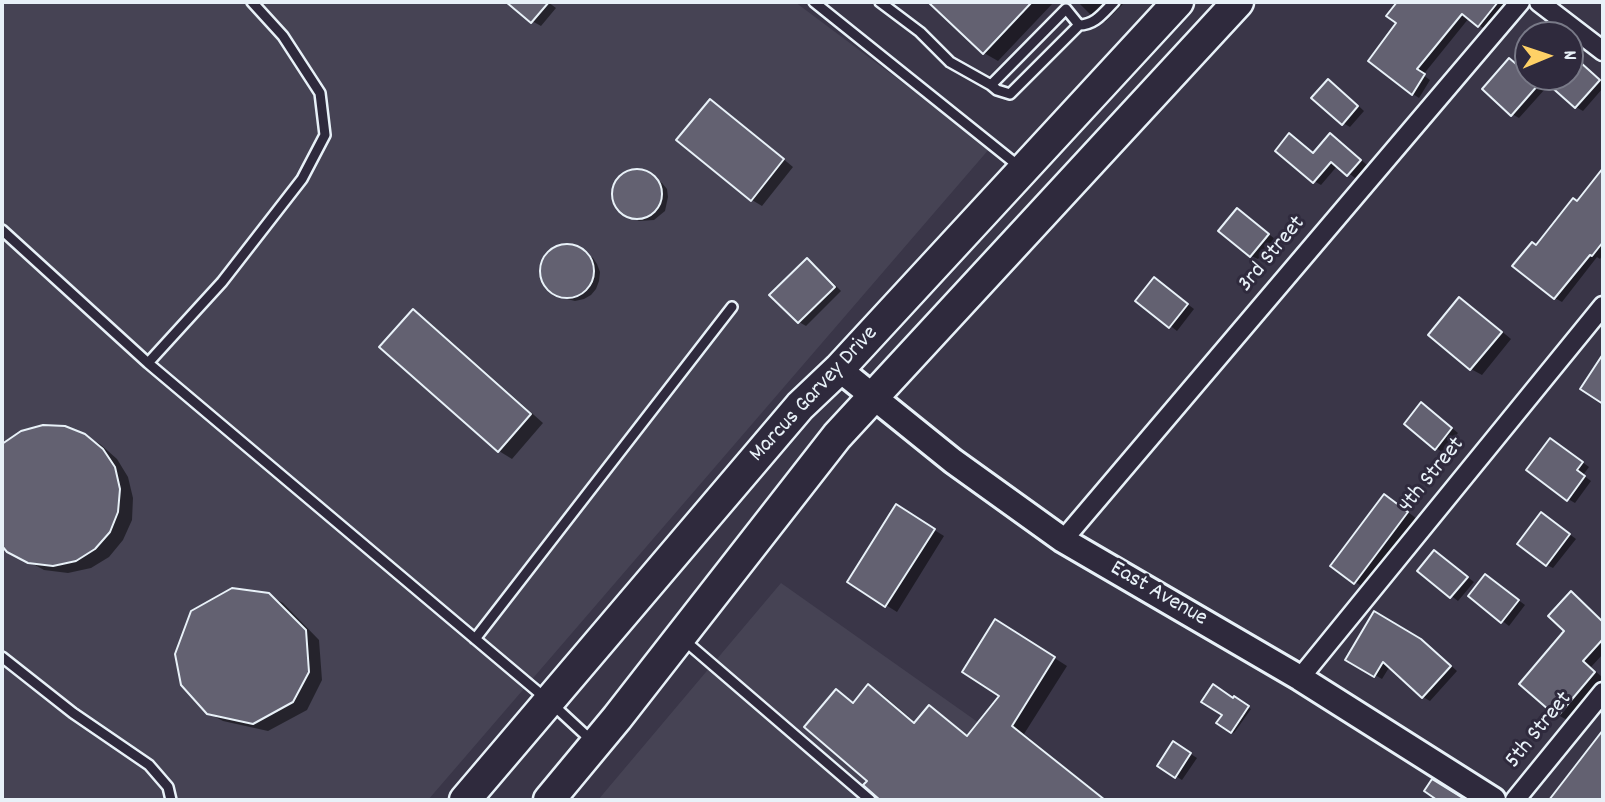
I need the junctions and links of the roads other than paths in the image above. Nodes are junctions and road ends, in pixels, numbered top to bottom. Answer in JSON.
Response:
{"nodes":[{"id":1,"x":252,"y":2,"type":"edge"},
{"id":2,"x":814,"y":2,"type":"edge"},
{"id":3,"x":880,"y":2,"type":"edge"},
{"id":4,"x":1114,"y":2,"type":"edge"},
{"id":5,"x":1178,"y":2,"type":"edge"},
{"id":6,"x":1238,"y":2,"type":"edge"},
{"id":7,"x":1520,"y":2,"type":"edge"},
{"id":8,"x":1539,"y":2,"type":"edge"},
{"id":9,"x":1079,"y":24,"type":"junction"},
{"id":10,"x":1603,"y":51,"type":"edge"},
{"id":11,"x":991,"y":85,"type":"junction"},
{"id":12,"x":1023,"y":169,"type":"junction"},
{"id":13,"x":2,"y":230,"type":"edge"},
{"id":14,"x":1603,"y":306,"type":"edge"},
{"id":15,"x":732,"y":307,"type":"dead end"},
{"id":16,"x":148,"y":363,"type":"junction"},
{"id":17,"x":839,"y":369,"type":"junction"},
{"id":18,"x":875,"y":397,"type":"junction"},
{"id":19,"x":1063,"y":540,"type":"junction"},
{"id":20,"x":680,"y":637,"type":"junction"},
{"id":21,"x":475,"y":639,"type":"junction"},
{"id":22,"x":2,"y":657,"type":"edge"},
{"id":23,"x":1300,"y":678,"type":"junction"},
{"id":24,"x":1603,"y":692,"type":"edge"},
{"id":25,"x":550,"y":702,"type":"junction"},
{"id":26,"x":596,"y":744,"type":"junction"},
{"id":27,"x":171,"y":800,"type":"edge"},
{"id":28,"x":465,"y":800,"type":"edge"},
{"id":29,"x":549,"y":800,"type":"edge"},
{"id":30,"x":870,"y":800,"type":"edge"},
{"id":31,"x":1493,"y":800,"type":"edge"},
{"id":32,"x":1515,"y":800,"type":"edge"}],
"edges":[{"from":1,"to":16,"type":"lane"},
{"from":2,"to":12,"type":"lane"},
{"from":3,"to":11,"type":"lane"},
{"from":4,"to":9,"type":"lane"},
{"from":5,"to":12,"type":"highway","name":"Marcus Garvey Drive"},
{"from":6,"to":18,"type":"highway","name":"Marcus Garvey Drive"},
{"from":7,"to":19,"type":"street","name":"3rd Street"},
{"from":8,"to":10,"type":"street"},
{"from":9,"to":11,"type":"lane"},
{"from":9,"to":11,"type":"lane"},
{"from":12,"to":17,"type":"highway","name":"Marcus Garvey Drive"},
{"from":13,"to":16,"type":"lane"},
{"from":14,"to":23,"type":"street","name":"4th Street"},
{"from":15,"to":21,"type":"lane"},
{"from":16,"to":21,"type":"lane"},
{"from":17,"to":18,"type":"main road","name":"East Avenue"},
{"from":17,"to":25,"type":"highway","name":"Marcus Garvey Drive"},
{"from":18,"to":19,"type":"main road","name":"East Avenue"},
{"from":18,"to":20,"type":"highway","name":"Marcus Garvey Drive"},
{"from":19,"to":23,"type":"main road","name":"East Avenue"},
{"from":20,"to":26,"type":"highway","name":"Marcus Garvey Drive"},
{"from":20,"to":30,"type":"lane"},
{"from":21,"to":25,"type":"lane"},
{"from":22,"to":27,"type":"lane"},
{"from":23,"to":31,"type":"main road","name":"East Avenue"},
{"from":24,"to":32,"type":"street","name":"5th Street"},
{"from":25,"to":26,"type":"lane"},
{"from":25,"to":28,"type":"highway","name":"Marcus Garvey Drive"},
{"from":26,"to":29,"type":"highway","name":"Marcus Garvey Drive"}]}
